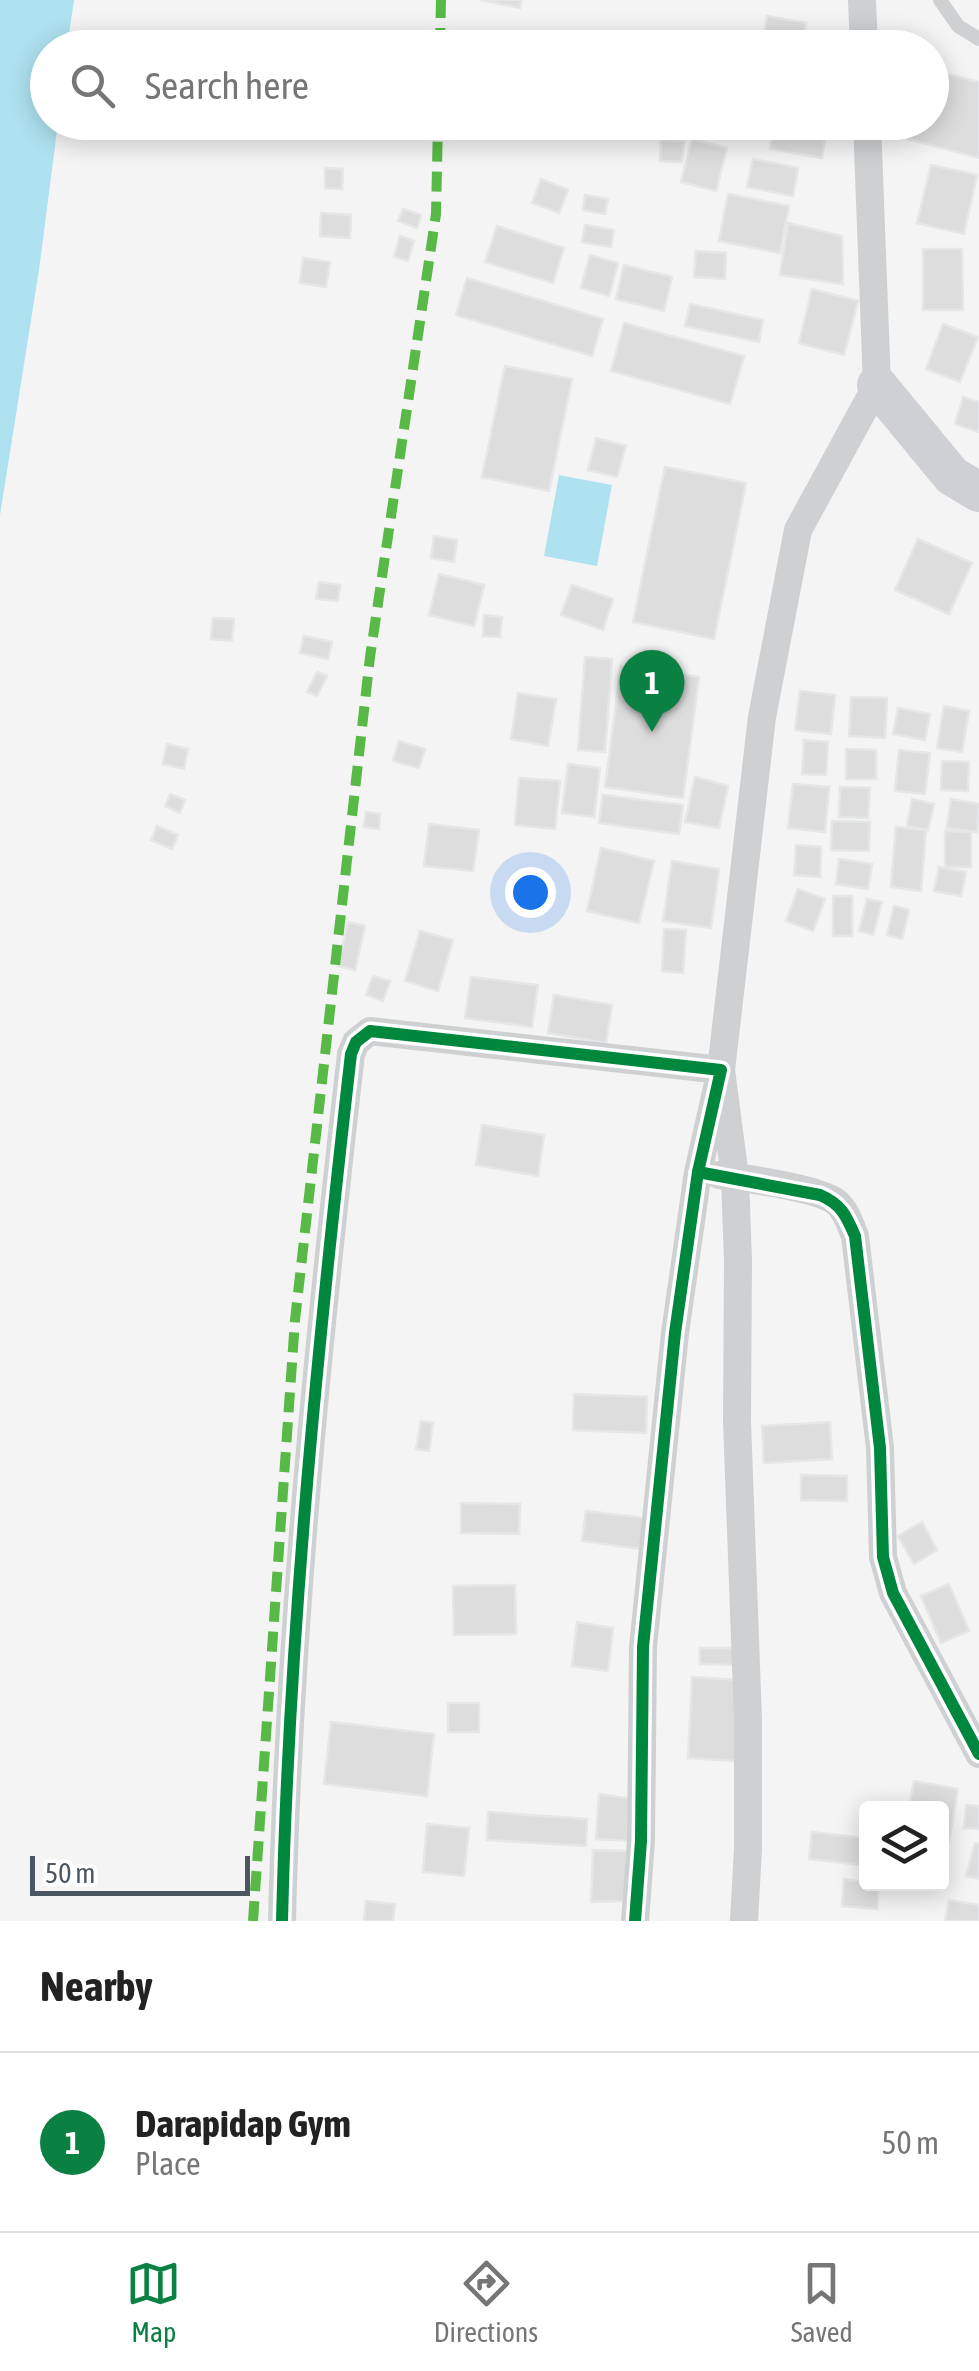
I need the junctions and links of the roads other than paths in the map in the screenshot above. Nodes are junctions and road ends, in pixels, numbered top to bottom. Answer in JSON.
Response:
{"nodes":[{"id":1,"x":862,"y":0,"type":"edge"},
{"id":2,"x":940,"y":0,"type":"edge"},
{"id":3,"x":863,"y":30,"type":"edge"},
{"id":4,"x":979,"y":39,"type":"edge"},
{"id":5,"x":868,"y":140,"type":"edge"},
{"id":6,"x":877,"y":385,"type":"junction"},
{"id":7,"x":979,"y":492,"type":"edge"},
{"id":8,"x":722,"y":1070,"type":"junction"},
{"id":9,"x":698,"y":1172,"type":"junction"},
{"id":10,"x":735,"y":1177,"type":"junction"},
{"id":11,"x":979,"y":1754,"type":"edge"},
{"id":12,"x":282,"y":1921,"type":"edge"},
{"id":13,"x":635,"y":1921,"type":"edge"},
{"id":14,"x":744,"y":1921,"type":"edge"}],
"edges":[{"from":1,"to":3,"type":"street"},
{"from":2,"to":4,"type":"lane"},
{"from":5,"to":6,"type":"street"},
{"from":6,"to":7,"type":"street"},
{"from":6,"to":8,"type":"street"},
{"from":8,"to":9,"type":"street"},
{"from":8,"to":10,"type":"street"},
{"from":8,"to":12,"type":"street"},
{"from":9,"to":10,"type":"street"},
{"from":9,"to":13,"type":"street"},
{"from":10,"to":11,"type":"street"},
{"from":10,"to":14,"type":"street"}]}
